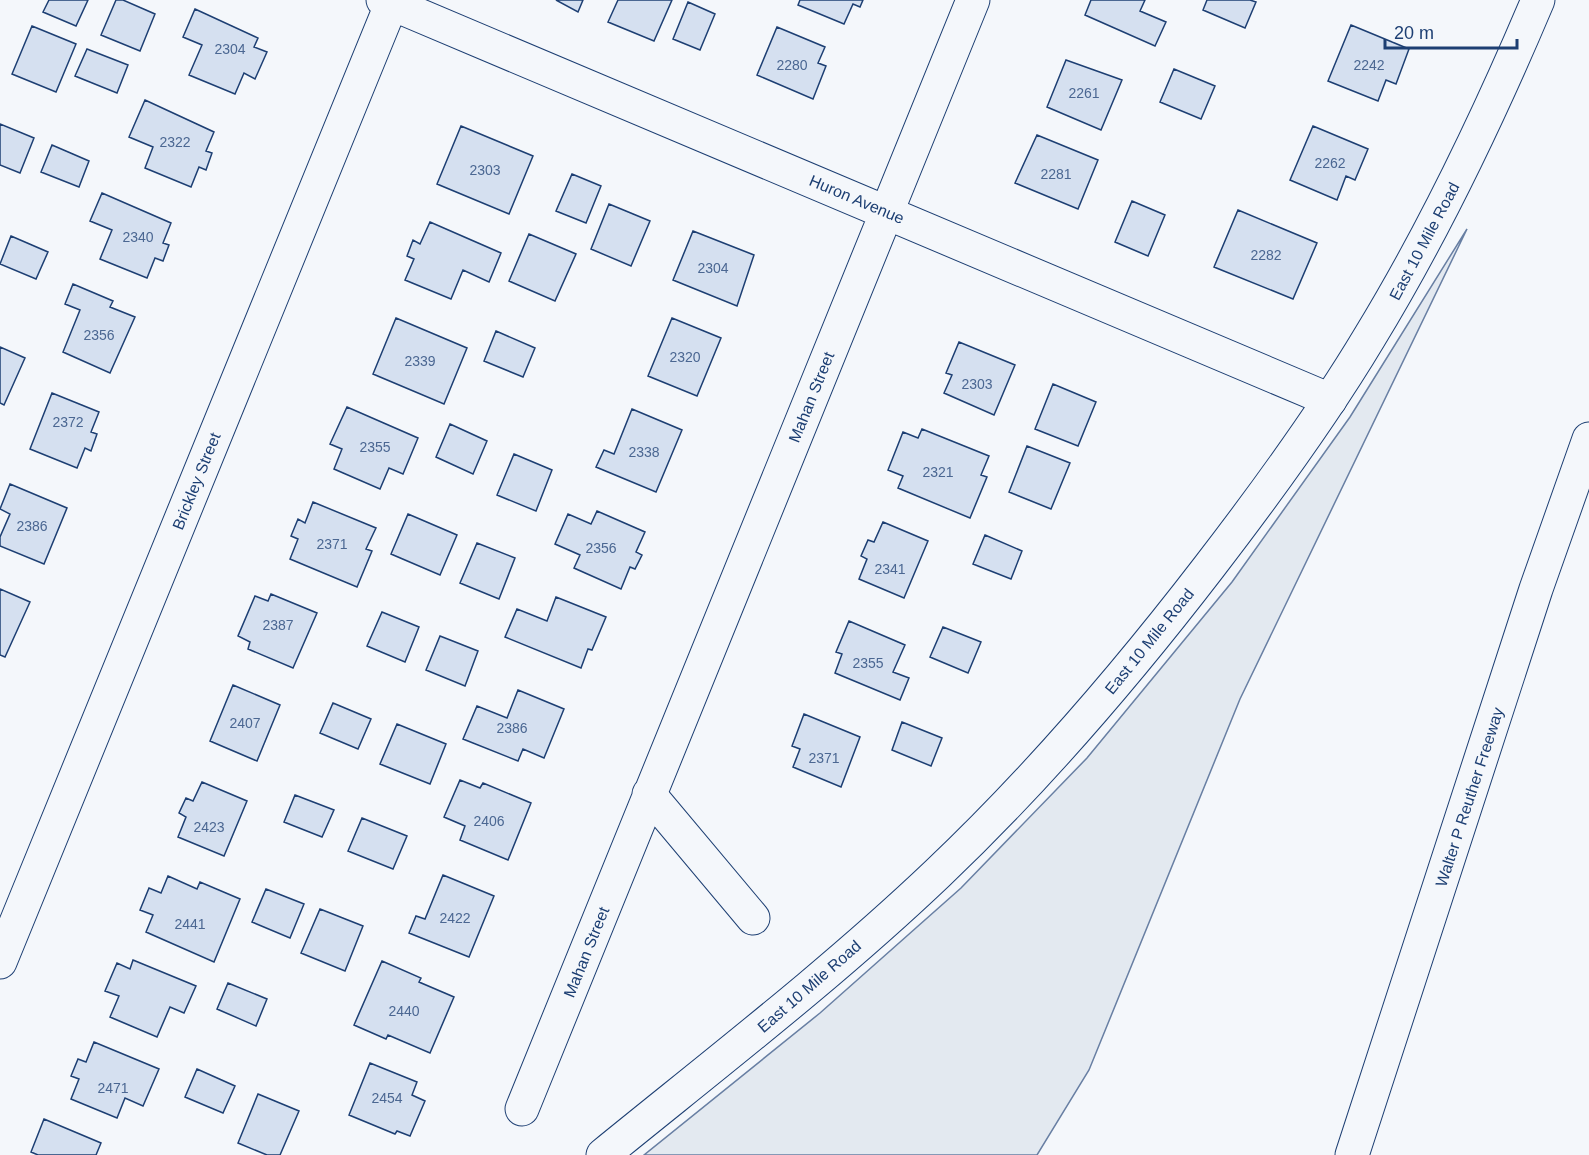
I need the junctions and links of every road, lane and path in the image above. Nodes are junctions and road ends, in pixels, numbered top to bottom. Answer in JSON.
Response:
{"nodes":[{"id":1,"x":973,"y":0,"type":"edge"},
{"id":2,"x":1538,"y":0,"type":"edge"},
{"id":3,"x":389,"y":1,"type":"edge"},
{"id":4,"x":887,"y":211,"type":"junction"},
{"id":5,"x":1330,"y":400,"type":"junction"},
{"id":6,"x":1589,"y":439,"type":"edge"},
{"id":7,"x":649,"y":794,"type":"junction"},
{"id":8,"x":753,"y":918,"type":"dead end"},
{"id":9,"x":0,"y":962,"type":"edge"},
{"id":10,"x":522,"y":1109,"type":"dead end"},
{"id":11,"x":603,"y":1155,"type":"edge"},
{"id":12,"x":1352,"y":1155,"type":"edge"}],
"edges":[{"from":1,"to":4,"type":"main road","name":"Mahan Street"},
{"from":2,"to":5,"type":"main road","name":"East 10 Mile Road"},
{"from":3,"to":4,"type":"main road","name":"Huron Avenue"},
{"from":3,"to":9,"type":"main road","name":"Brickley Street"},
{"from":4,"to":5,"type":"main road","name":"Huron Avenue"},
{"from":4,"to":7,"type":"main road","name":"Mahan Street"},
{"from":5,"to":11,"type":"main road","name":"East 10 Mile Road"},
{"from":6,"to":12,"type":"main road","name":"Walter P Reuther Freeway"},
{"from":7,"to":8,"type":"main road"},
{"from":7,"to":10,"type":"main road","name":"Mahan Street"}]}
